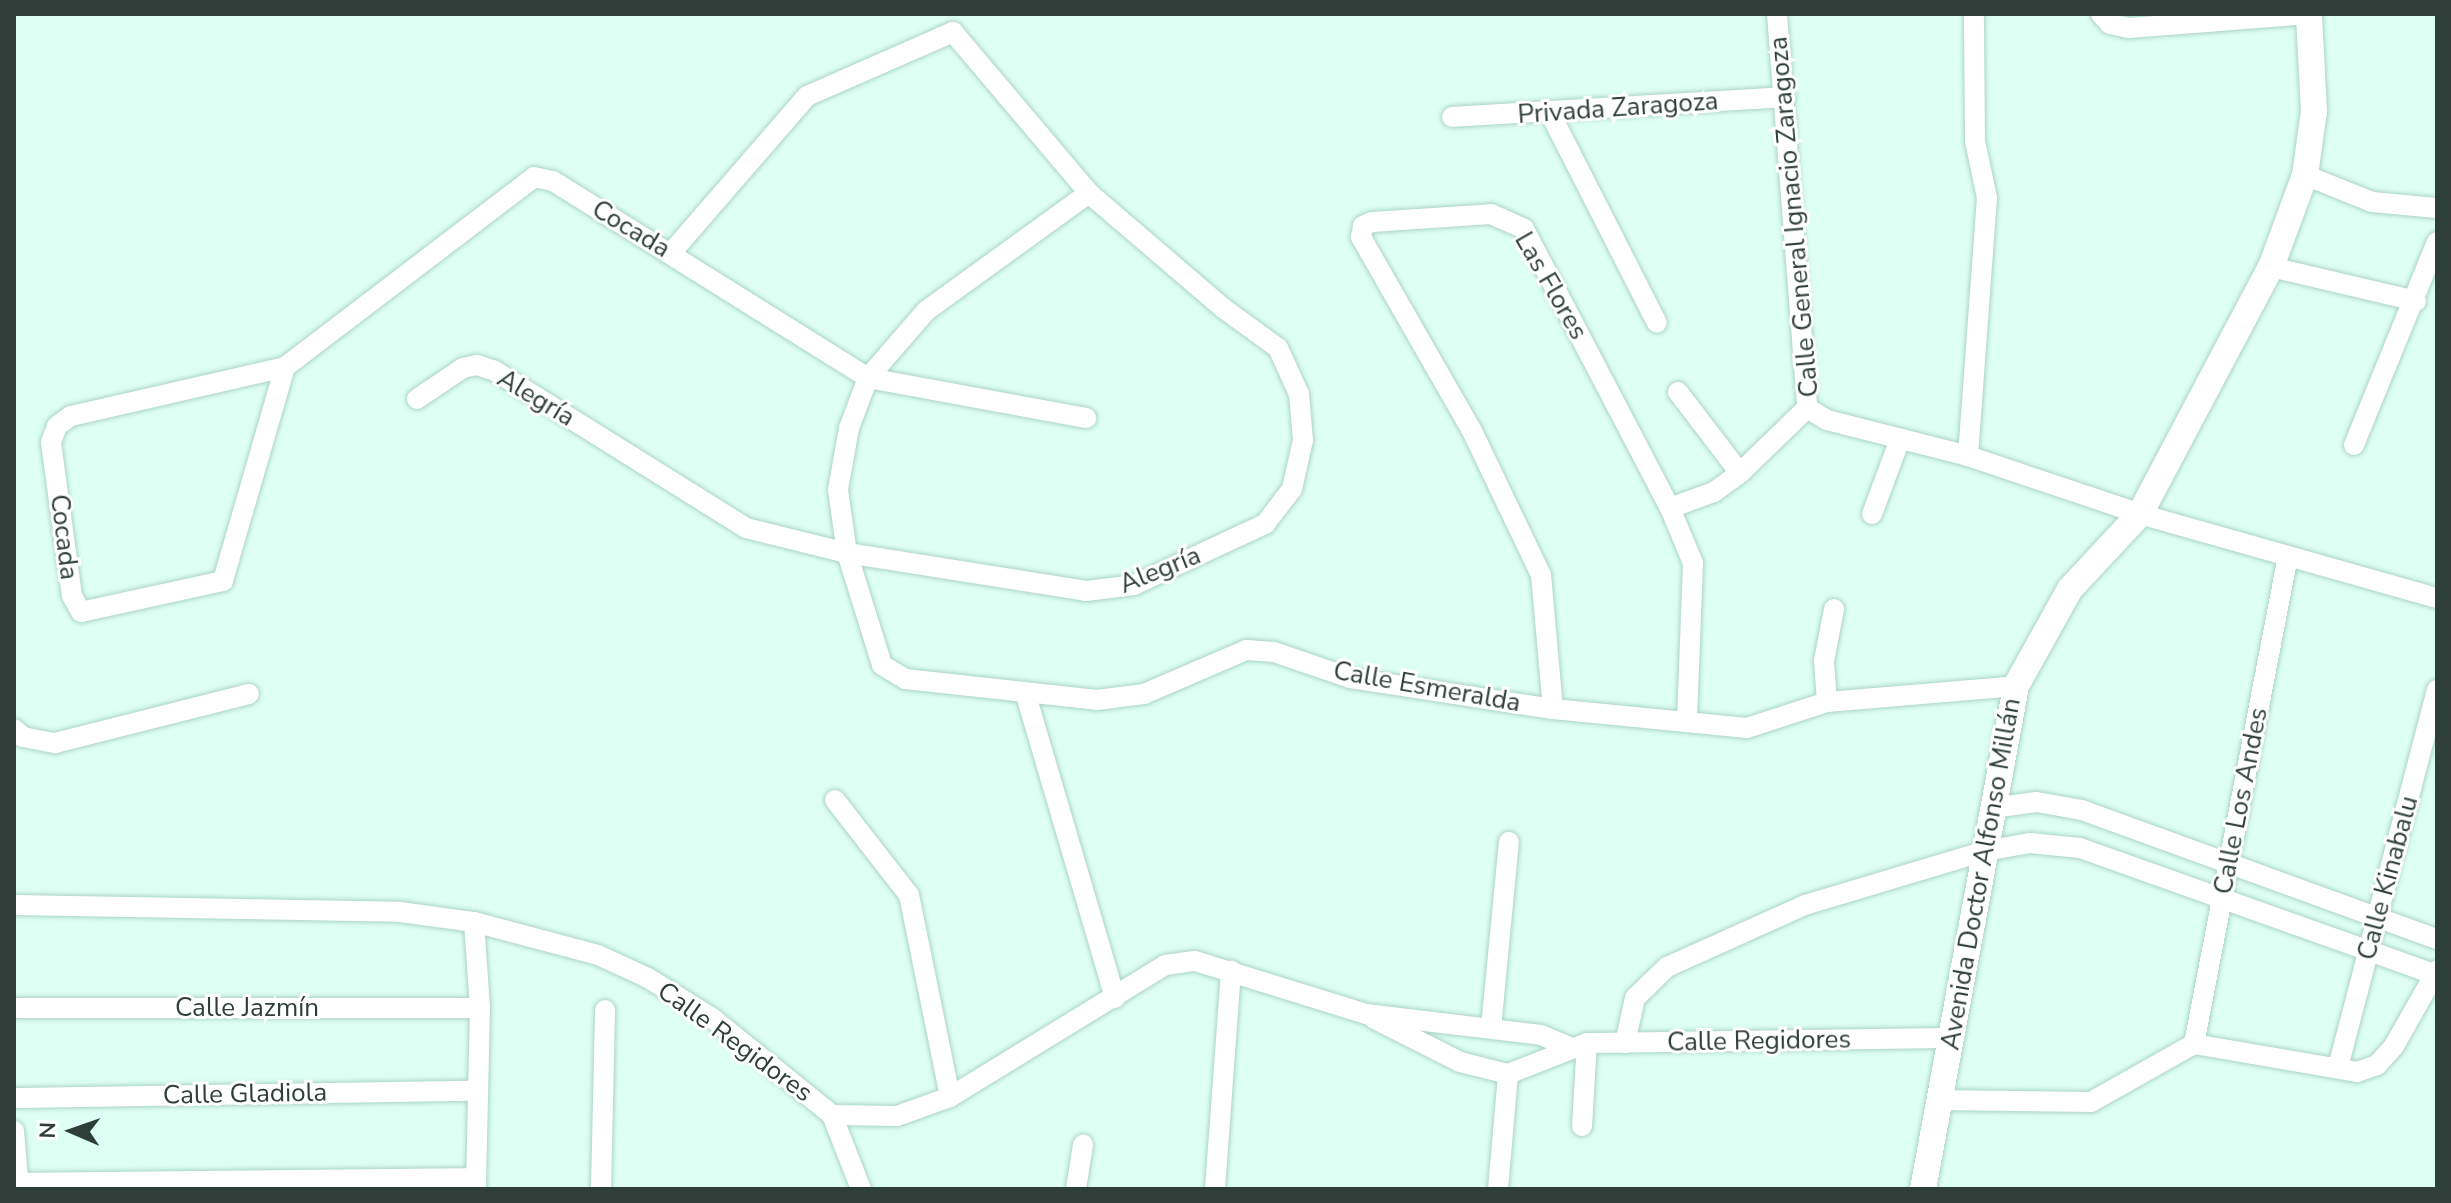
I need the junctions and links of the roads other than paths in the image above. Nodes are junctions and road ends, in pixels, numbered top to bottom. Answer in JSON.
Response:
{"nodes":[{"id":1,"x":1777,"y":14,"type":"edge"},
{"id":2,"x":1974,"y":14,"type":"edge"},
{"id":3,"x":2101,"y":14,"type":"edge"},
{"id":4,"x":2309,"y":14,"type":"edge"},
{"id":5,"x":1785,"y":97,"type":"junction"},
{"id":6,"x":1551,"y":115,"type":"junction"},
{"id":7,"x":1452,"y":117,"type":"dead end"},
{"id":8,"x":2305,"y":175,"type":"junction"},
{"id":9,"x":1089,"y":193,"type":"junction"},
{"id":10,"x":2437,"y":208,"type":"edge"},
{"id":11,"x":2437,"y":242,"type":"edge"},
{"id":12,"x":671,"y":253,"type":"junction"},
{"id":13,"x":2271,"y":267,"type":"junction"},
{"id":14,"x":2416,"y":301,"type":"junction"},
{"id":15,"x":1657,"y":323,"type":"dead end"},
{"id":16,"x":285,"y":367,"type":"junction"},
{"id":17,"x":868,"y":378,"type":"junction"},
{"id":18,"x":1678,"y":392,"type":"dead end"},
{"id":19,"x":417,"y":399,"type":"dead end"},
{"id":20,"x":1807,"y":408,"type":"junction"},
{"id":21,"x":1086,"y":418,"type":"dead end"},
{"id":22,"x":1900,"y":439,"type":"junction"},
{"id":23,"x":2354,"y":445,"type":"dead end"},
{"id":24,"x":1968,"y":456,"type":"junction"},
{"id":25,"x":1740,"y":473,"type":"junction"},
{"id":26,"x":1670,"y":508,"type":"junction"},
{"id":27,"x":1872,"y":514,"type":"dead end"},
{"id":28,"x":2140,"y":514,"type":"junction"},
{"id":29,"x":847,"y":553,"type":"junction"},
{"id":30,"x":2288,"y":558,"type":"junction"},
{"id":31,"x":2437,"y":598,"type":"edge"},
{"id":32,"x":1834,"y":609,"type":"dead end"},
{"id":33,"x":2016,"y":686,"type":"junction"},
{"id":34,"x":2437,"y":690,"type":"edge"},
{"id":35,"x":1025,"y":692,"type":"junction"},
{"id":36,"x":249,"y":694,"type":"dead end"},
{"id":37,"x":1827,"y":702,"type":"junction"},
{"id":38,"x":1553,"y":709,"type":"junction"},
{"id":39,"x":1687,"y":722,"type":"junction"},
{"id":40,"x":14,"y":729,"type":"edge"},
{"id":41,"x":835,"y":800,"type":"dead end"},
{"id":42,"x":1993,"y":808,"type":"junction"},
{"id":43,"x":1509,"y":842,"type":"dead end"},
{"id":44,"x":1985,"y":851,"type":"junction"},
{"id":45,"x":2229,"y":865,"type":"junction"},
{"id":46,"x":2222,"y":901,"type":"junction"},
{"id":47,"x":14,"y":905,"type":"edge"},
{"id":48,"x":2377,"y":920,"type":"junction"},
{"id":49,"x":474,"y":922,"type":"junction"},
{"id":50,"x":2437,"y":939,"type":"edge"},
{"id":51,"x":2368,"y":952,"type":"junction"},
{"id":52,"x":1231,"y":971,"type":"junction"},
{"id":53,"x":2436,"y":974,"type":"edge"},
{"id":54,"x":1115,"y":998,"type":"junction"},
{"id":55,"x":14,"y":1008,"type":"edge"},
{"id":56,"x":480,"y":1008,"type":"junction"},
{"id":57,"x":605,"y":1010,"type":"dead end"},
{"id":58,"x":1366,"y":1014,"type":"junction"},
{"id":59,"x":1491,"y":1028,"type":"junction"},
{"id":60,"x":1951,"y":1038,"type":"junction"},
{"id":61,"x":1625,"y":1043,"type":"junction"},
{"id":62,"x":2194,"y":1044,"type":"junction"},
{"id":63,"x":1578,"y":1045,"type":"junction"},
{"id":64,"x":2338,"y":1067,"type":"junction"},
{"id":65,"x":1508,"y":1074,"type":"junction"},
{"id":66,"x":475,"y":1091,"type":"junction"},
{"id":67,"x":950,"y":1097,"type":"junction"},
{"id":68,"x":14,"y":1098,"type":"edge"},
{"id":69,"x":1939,"y":1100,"type":"junction"},
{"id":70,"x":832,"y":1115,"type":"junction"},
{"id":71,"x":1582,"y":1126,"type":"dead end"},
{"id":72,"x":14,"y":1131,"type":"edge"},
{"id":73,"x":1083,"y":1145,"type":"dead end"},
{"id":74,"x":476,"y":1184,"type":"edge"},
{"id":75,"x":299,"y":1185,"type":"edge"},
{"id":76,"x":402,"y":1185,"type":"edge"},
{"id":77,"x":18,"y":1186,"type":"edge"},
{"id":78,"x":129,"y":1186,"type":"edge"},
{"id":79,"x":219,"y":1186,"type":"edge"},
{"id":80,"x":601,"y":1189,"type":"edge"},
{"id":81,"x":861,"y":1189,"type":"edge"},
{"id":82,"x":1076,"y":1189,"type":"edge"},
{"id":83,"x":1215,"y":1189,"type":"edge"},
{"id":84,"x":1498,"y":1189,"type":"edge"},
{"id":85,"x":1923,"y":1189,"type":"edge"}],
"edges":[{"from":1,"to":5,"type":"street","name":"Calle General Ignacio Zaragoza"},
{"from":2,"to":24,"type":"street"},
{"from":3,"to":4,"type":"street"},
{"from":4,"to":8,"type":"main road","name":"Avenida Doctor Alfonso Millán"},
{"from":5,"to":6,"type":"street","name":"Privada Zaragoza"},
{"from":5,"to":20,"type":"street","name":"Calle General Ignacio Zaragoza"},
{"from":6,"to":7,"type":"street","name":"Privada Zaragoza"},
{"from":6,"to":15,"type":"street"},
{"from":8,"to":10,"type":"street"},
{"from":8,"to":13,"type":"main road","name":"Avenida Doctor Alfonso Millán"},
{"from":9,"to":12,"type":"street","name":"Alegría"},
{"from":9,"to":17,"type":"street"},
{"from":9,"to":29,"type":"street","name":"Alegría"},
{"from":11,"to":14,"type":"street"},
{"from":12,"to":16,"type":"street","name":"Cocada"},
{"from":12,"to":17,"type":"street","name":"Cocada"},
{"from":13,"to":14,"type":"street"},
{"from":13,"to":28,"type":"main road","name":"Avenida Doctor Alfonso Millán"},
{"from":14,"to":23,"type":"street"},
{"from":16,"to":16,"type":"street","name":"Cocada"},
{"from":17,"to":21,"type":"street"},
{"from":17,"to":29,"type":"street","name":"Calle Esmeralda"},
{"from":18,"to":25,"type":"street"},
{"from":19,"to":29,"type":"street","name":"Alegría"},
{"from":20,"to":22,"type":"street","name":"Calle General Ignacio Zaragoza"},
{"from":20,"to":25,"type":"street"},
{"from":22,"to":24,"type":"street","name":"Calle General Ignacio Zaragoza"},
{"from":22,"to":27,"type":"street"},
{"from":24,"to":28,"type":"street","name":"Calle General Ignacio Zaragoza"},
{"from":25,"to":26,"type":"street"},
{"from":26,"to":38,"type":"street","name":"Las Flores"},
{"from":26,"to":39,"type":"street","name":"Las Flores"},
{"from":28,"to":30,"type":"street","name":"Calle General Ignacio Zaragoza"},
{"from":28,"to":33,"type":"main road","name":"Avenida Doctor Alfonso Millán"},
{"from":29,"to":35,"type":"street","name":"Calle Esmeralda"},
{"from":30,"to":31,"type":"street","name":"Calle General Ignacio Zaragoza"},
{"from":30,"to":45,"type":"street","name":"Calle Los Andes"},
{"from":32,"to":37,"type":"street"},
{"from":33,"to":37,"type":"street","name":"Calle Esmeralda"},
{"from":33,"to":42,"type":"main road","name":"Avenida Doctor Alfonso Millán"},
{"from":34,"to":48,"type":"street","name":"Calle Kinabalu"},
{"from":35,"to":38,"type":"street","name":"Calle Esmeralda"},
{"from":35,"to":54,"type":"street"},
{"from":36,"to":40,"type":"street"},
{"from":37,"to":39,"type":"street","name":"Calle Esmeralda"},
{"from":38,"to":39,"type":"street","name":"Calle Esmeralda"},
{"from":41,"to":67,"type":"street"},
{"from":42,"to":44,"type":"main road","name":"Avenida Doctor Alfonso Millán"},
{"from":42,"to":45,"type":"street"},
{"from":43,"to":59,"type":"street"},
{"from":44,"to":46,"type":"street"},
{"from":44,"to":60,"type":"main road","name":"Avenida Doctor Alfonso Millán"},
{"from":44,"to":61,"type":"street"},
{"from":45,"to":46,"type":"street","name":"Calle Los Andes"},
{"from":45,"to":48,"type":"street"},
{"from":46,"to":51,"type":"street"},
{"from":46,"to":62,"type":"street","name":"Calle Los Andes"},
{"from":47,"to":49,"type":"street","name":"Calle Regidores"},
{"from":48,"to":50,"type":"street"},
{"from":48,"to":51,"type":"street","name":"Calle Kinabalu"},
{"from":49,"to":56,"type":"street"},
{"from":49,"to":70,"type":"street","name":"Calle Regidores"},
{"from":51,"to":53,"type":"street"},
{"from":51,"to":64,"type":"street","name":"Calle Kinabalu"},
{"from":52,"to":54,"type":"street","name":"Calle Regidores"},
{"from":52,"to":58,"type":"street","name":"Calle Regidores"},
{"from":52,"to":83,"type":"street"},
{"from":53,"to":64,"type":"street"},
{"from":54,"to":67,"type":"street","name":"Calle Regidores"},
{"from":55,"to":56,"type":"street","name":"Calle Jazmín"},
{"from":56,"to":66,"type":"street"},
{"from":57,"to":80,"type":"street"},
{"from":58,"to":59,"type":"street","name":"Calle Regidores"},
{"from":58,"to":65,"type":"street","name":"Calle Regidores"},
{"from":59,"to":63,"type":"street","name":"Calle Regidores"},
{"from":60,"to":61,"type":"street","name":"Calle Regidores"},
{"from":60,"to":69,"type":"main road","name":"Avenida Doctor Alfonso Millán"},
{"from":61,"to":63,"type":"street","name":"Calle Regidores"},
{"from":62,"to":64,"type":"street"},
{"from":62,"to":69,"type":"street"},
{"from":63,"to":65,"type":"street","name":"Calle Regidores"},
{"from":63,"to":71,"type":"street"},
{"from":65,"to":84,"type":"street"},
{"from":66,"to":68,"type":"street","name":"Calle Gladiola"},
{"from":66,"to":74,"type":"street"},
{"from":67,"to":70,"type":"street","name":"Calle Regidores"},
{"from":69,"to":85,"type":"main road","name":"Avenida Doctor Alfonso Millán"},
{"from":70,"to":81,"type":"street"},
{"from":72,"to":77,"type":"street"},
{"from":73,"to":82,"type":"street"},
{"from":74,"to":76,"type":"street"},
{"from":75,"to":76,"type":"street"},
{"from":75,"to":79,"type":"street"},
{"from":77,"to":78,"type":"street"},
{"from":78,"to":79,"type":"street"}]}
